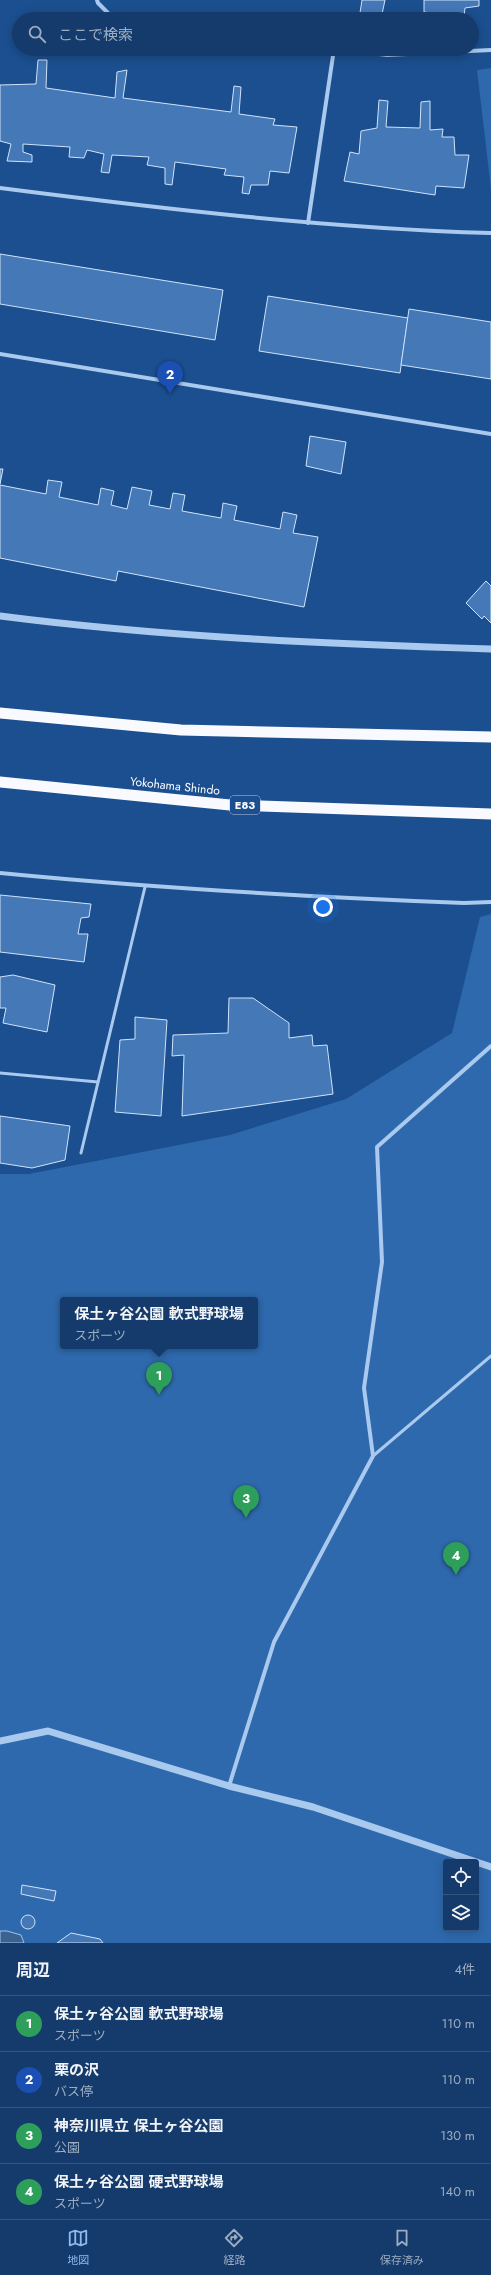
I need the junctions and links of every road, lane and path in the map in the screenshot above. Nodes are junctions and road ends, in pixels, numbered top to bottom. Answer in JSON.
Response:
{"nodes":[{"id":1,"x":97,"y":0,"type":"edge"},
{"id":2,"x":107,"y":12,"type":"edge"},
{"id":3,"x":491,"y":50,"type":"edge"},
{"id":4,"x":479,"y":51,"type":"edge"},
{"id":5,"x":333,"y":56,"type":"edge"},
{"id":6,"x":0,"y":188,"type":"edge"},
{"id":7,"x":308,"y":223,"type":"junction"},
{"id":8,"x":491,"y":233,"type":"edge"},
{"id":9,"x":0,"y":354,"type":"edge"},
{"id":10,"x":491,"y":434,"type":"edge"},
{"id":11,"x":0,"y":616,"type":"edge"},
{"id":12,"x":491,"y":649,"type":"edge"},
{"id":13,"x":0,"y":713,"type":"edge"},
{"id":14,"x":491,"y":737,"type":"edge"},
{"id":15,"x":0,"y":782,"type":"edge"},
{"id":16,"x":491,"y":814,"type":"edge"},
{"id":17,"x":0,"y":873,"type":"edge"},
{"id":18,"x":145,"y":887,"type":"junction"},
{"id":19,"x":491,"y":902,"type":"edge"},
{"id":20,"x":491,"y":1046,"type":"edge"},
{"id":21,"x":0,"y":1073,"type":"edge"},
{"id":22,"x":98,"y":1082,"type":"junction"},
{"id":23,"x":81,"y":1153,"type":"dead end"},
{"id":24,"x":491,"y":1356,"type":"edge"},
{"id":25,"x":373,"y":1456,"type":"junction"},
{"id":26,"x":0,"y":1741,"type":"edge"},
{"id":27,"x":229,"y":1786,"type":"junction"},
{"id":28,"x":491,"y":1867,"type":"edge"}],
"edges":[{"from":1,"to":2,"type":"street"},
{"from":3,"to":4,"type":"street"},
{"from":5,"to":7,"type":"street"},
{"from":6,"to":7,"type":"street"},
{"from":7,"to":8,"type":"street"},
{"from":9,"to":10,"type":"street"},
{"from":11,"to":12,"type":"street"},
{"from":13,"to":14,"type":"highway"},
{"from":15,"to":16,"type":"highway","name":"Yokohama Shindo","number":"E83"},
{"from":17,"to":18,"type":"street"},
{"from":18,"to":19,"type":"street"},
{"from":18,"to":22,"type":"lane"},
{"from":20,"to":25,"type":"street"},
{"from":21,"to":22,"type":"lane"},
{"from":22,"to":23,"type":"lane"},
{"from":24,"to":25,"type":"lane"},
{"from":25,"to":27,"type":"street"},
{"from":26,"to":27,"type":"street"},
{"from":27,"to":28,"type":"street"}]}
